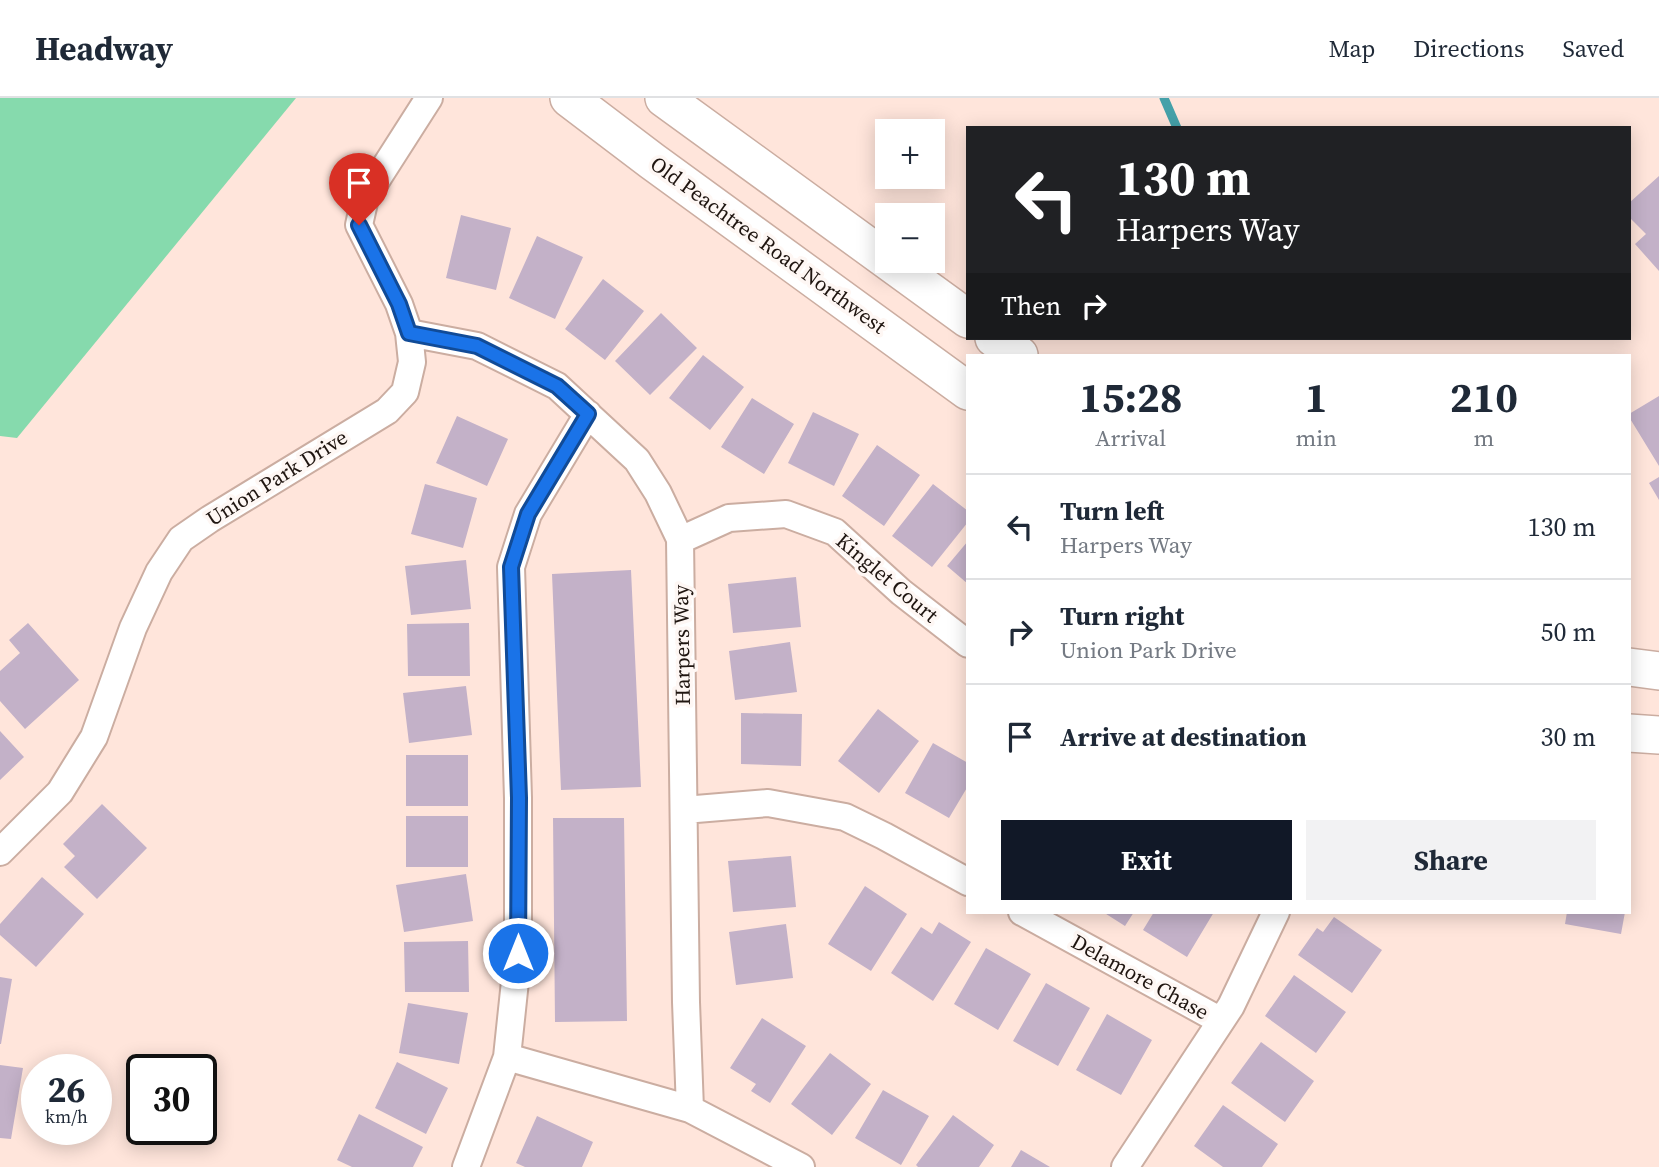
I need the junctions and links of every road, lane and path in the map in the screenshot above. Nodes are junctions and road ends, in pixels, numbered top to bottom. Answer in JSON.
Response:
{"nodes":[{"id":1,"x":429,"y":98,"type":"edge"},
{"id":2,"x":569,"y":98,"type":"edge"},
{"id":3,"x":664,"y":98,"type":"edge"},
{"id":4,"x":966,"y":318,"type":"edge"},
{"id":5,"x":409,"y":333,"type":"junction"},
{"id":6,"x":997,"y":340,"type":"edge"},
{"id":7,"x":1018,"y":354,"type":"edge"},
{"id":8,"x":966,"y":390,"type":"edge"},
{"id":9,"x":588,"y":414,"type":"junction"},
{"id":10,"x":680,"y":538,"type":"junction"},
{"id":11,"x":966,"y":642,"type":"edge"},
{"id":12,"x":1631,"y":667,"type":"edge"},
{"id":13,"x":1659,"y":671,"type":"edge"},
{"id":14,"x":1631,"y":733,"type":"edge"},
{"id":15,"x":1659,"y":734,"type":"edge"},
{"id":16,"x":684,"y":810,"type":"junction"},
{"id":17,"x":0,"y":852,"type":"edge"},
{"id":18,"x":966,"y":881,"type":"edge"},
{"id":19,"x":1026,"y":914,"type":"edge"},
{"id":20,"x":1275,"y":914,"type":"edge"},
{"id":21,"x":1221,"y":1021,"type":"junction"},
{"id":22,"x":507,"y":1057,"type":"junction"},
{"id":23,"x":690,"y":1110,"type":"junction"},
{"id":24,"x":466,"y":1167,"type":"edge"},
{"id":25,"x":801,"y":1167,"type":"edge"},
{"id":26,"x":1125,"y":1167,"type":"edge"}],
"edges":[{"from":1,"to":5,"type":"street","name":"Union Park Drive"},
{"from":2,"to":8,"type":"main road","name":"Old Peachtree Road Northwest"},
{"from":3,"to":4,"type":"main road"},
{"from":5,"to":9,"type":"street","name":"Harpers Way"},
{"from":5,"to":17,"type":"street","name":"Union Park Drive"},
{"from":6,"to":7,"type":"main road"},
{"from":9,"to":10,"type":"street","name":"Harpers Way"},
{"from":9,"to":22,"type":"street"},
{"from":10,"to":11,"type":"street","name":"Kinglet Court"},
{"from":10,"to":16,"type":"street","name":"Harpers Way"},
{"from":12,"to":13,"type":"main road"},
{"from":14,"to":15,"type":"main road"},
{"from":16,"to":18,"type":"street"},
{"from":16,"to":23,"type":"street","name":"Harpers Way"},
{"from":19,"to":21,"type":"street","name":"Delamore Chase"},
{"from":20,"to":21,"type":"street"},
{"from":21,"to":26,"type":"street"},
{"from":22,"to":23,"type":"street"},
{"from":22,"to":24,"type":"street"},
{"from":23,"to":25,"type":"street"}]}
